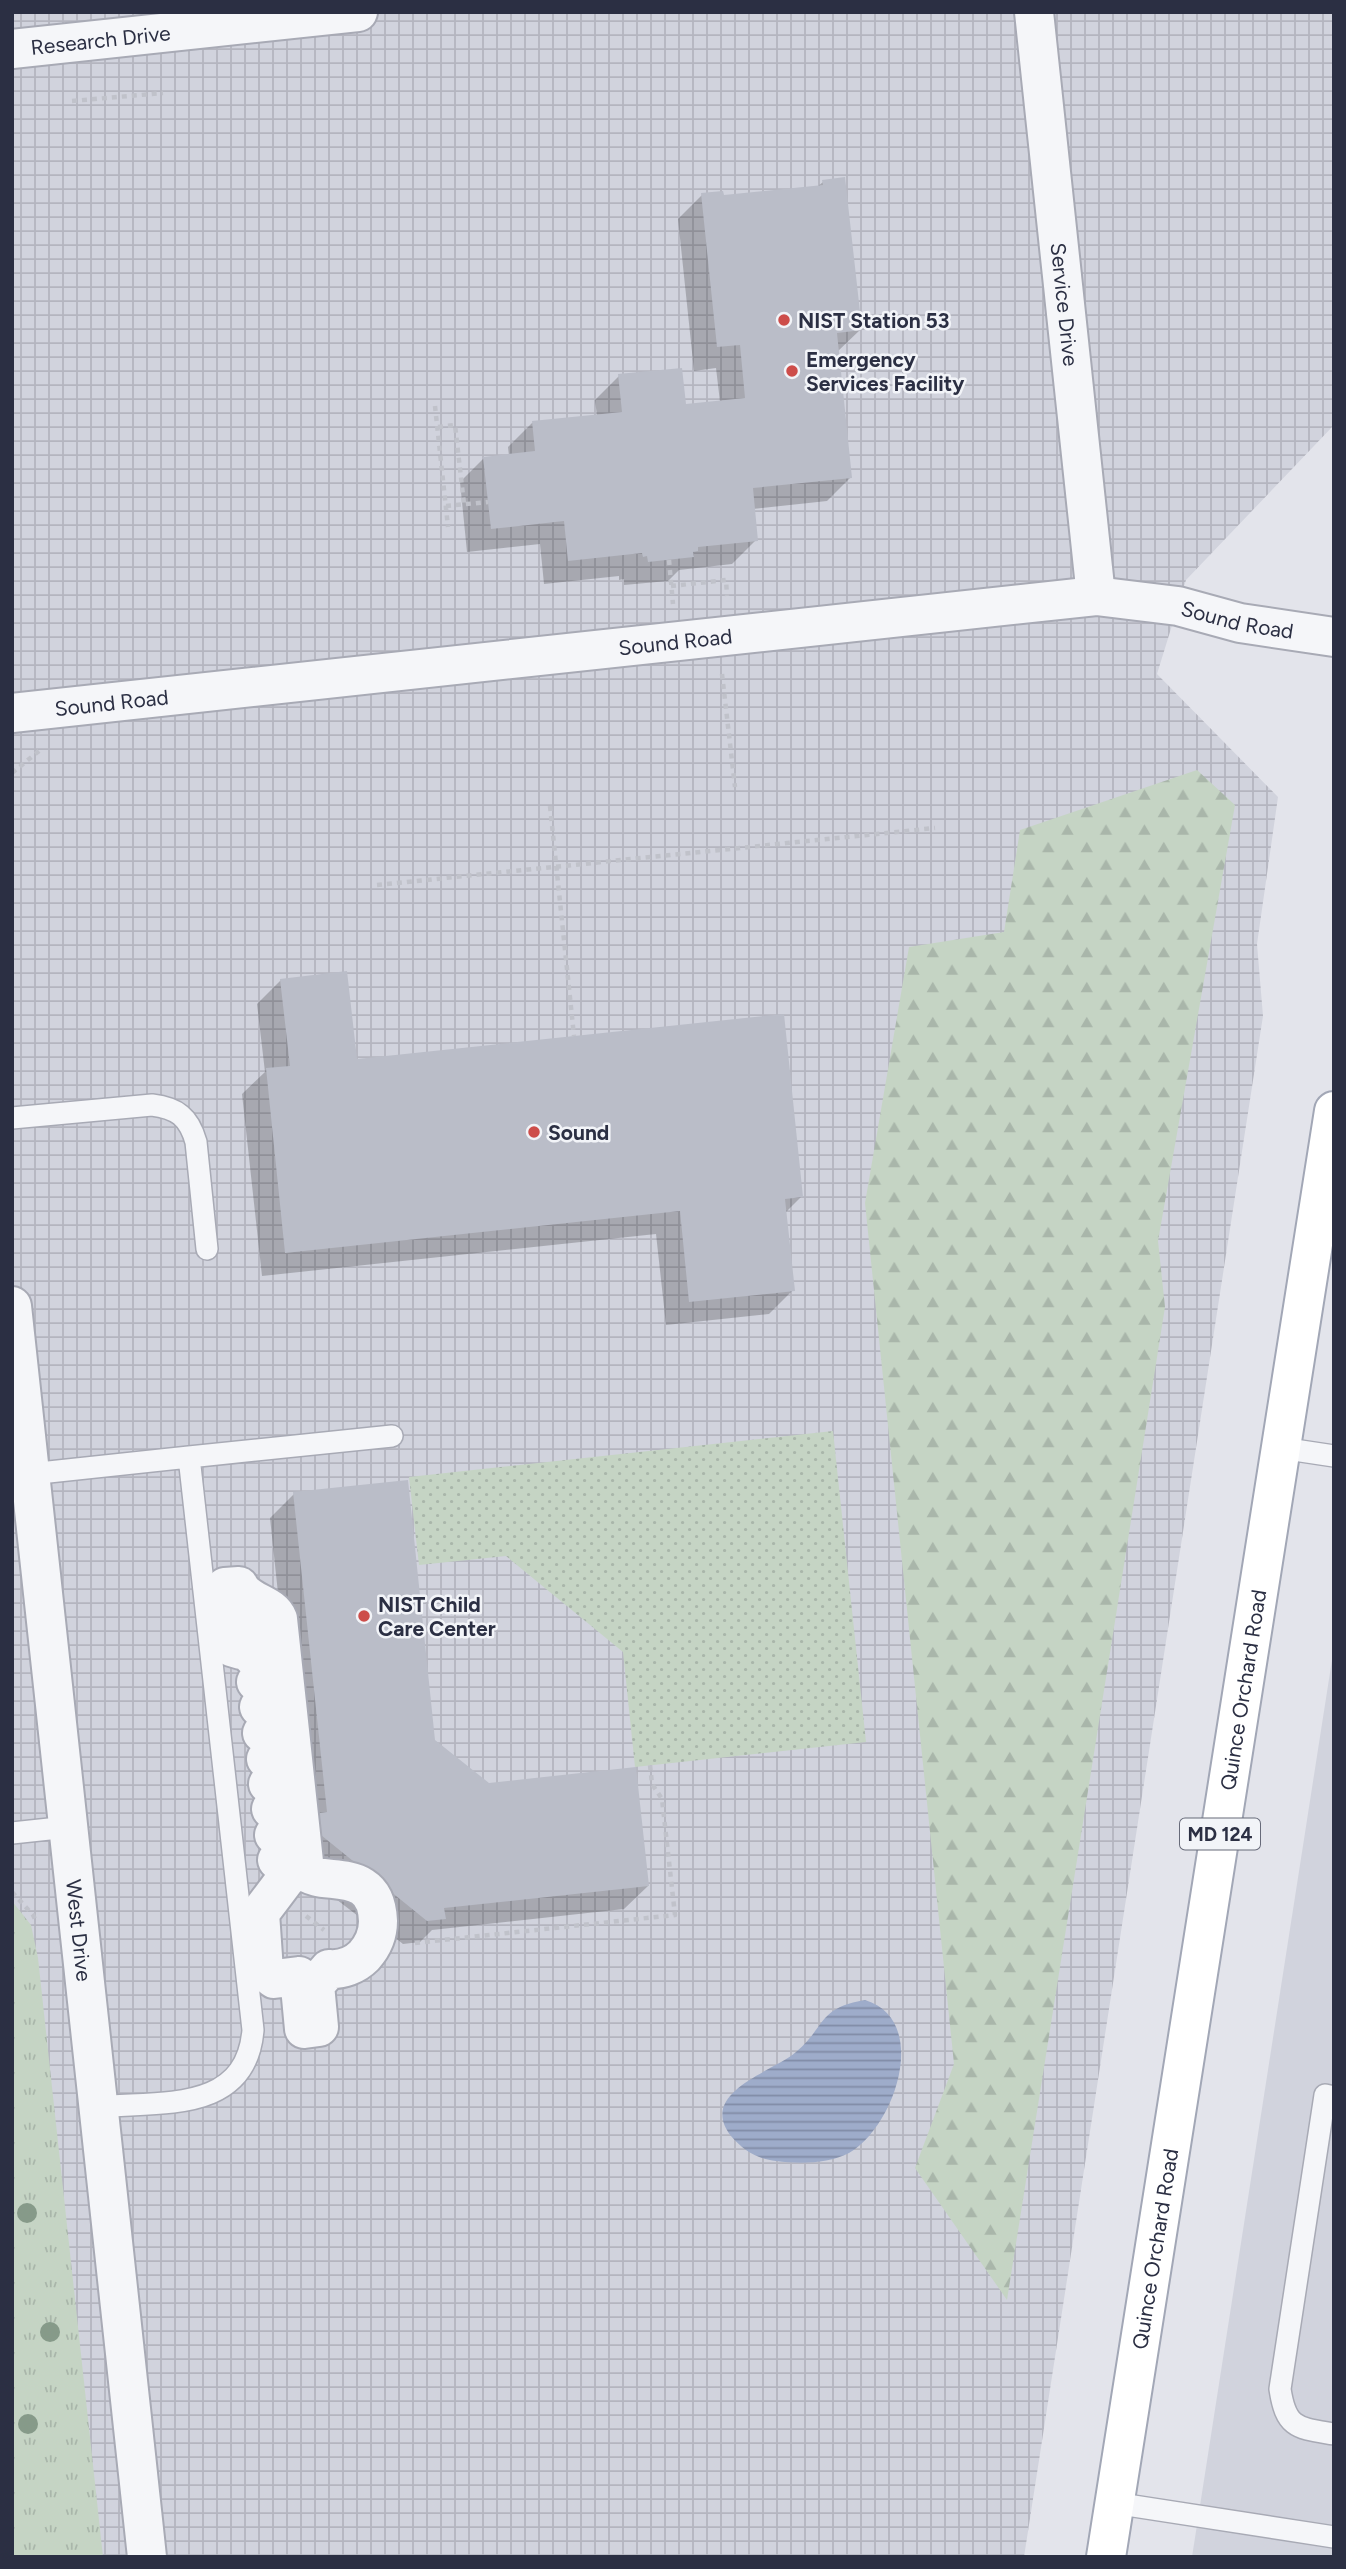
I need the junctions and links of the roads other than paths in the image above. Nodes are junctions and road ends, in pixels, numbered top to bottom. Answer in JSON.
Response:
{"nodes":[{"id":1,"x":358,"y":12,"type":"edge"},
{"id":2,"x":1034,"y":12,"type":"edge"},
{"id":3,"x":12,"y":49,"type":"edge"},
{"id":4,"x":1096,"y":596,"type":"junction"},
{"id":5,"x":1334,"y":637,"type":"edge"},
{"id":6,"x":12,"y":713,"type":"edge"},
{"id":7,"x":1334,"y":1111,"type":"edge"},
{"id":8,"x":12,"y":1118,"type":"edge"},
{"id":9,"x":207,"y":1249,"type":"dead end"},
{"id":10,"x":12,"y":1306,"type":"edge"},
{"id":11,"x":392,"y":1436,"type":"dead end"},
{"id":12,"x":1280,"y":1448,"type":"junction"},
{"id":13,"x":1334,"y":1456,"type":"edge"},
{"id":14,"x":189,"y":1457,"type":"junction"},
{"id":15,"x":30,"y":1474,"type":"junction"},
{"id":16,"x":68,"y":1827,"type":"junction"},
{"id":17,"x":12,"y":1833,"type":"edge"},
{"id":18,"x":377,"y":1932,"type":"joint"},
{"id":19,"x":1334,"y":2097,"type":"edge"},
{"id":20,"x":98,"y":2107,"type":"junction"},
{"id":21,"x":1334,"y":2434,"type":"edge"},
{"id":22,"x":1114,"y":2503,"type":"junction"},
{"id":23,"x":1334,"y":2537,"type":"edge"},
{"id":24,"x":147,"y":2557,"type":"edge"},
{"id":25,"x":1105,"y":2557,"type":"edge"}],
"edges":[{"from":1,"to":3,"type":"street","name":"Research Drive"},
{"from":2,"to":4,"type":"street","name":"Service Drive"},
{"from":4,"to":5,"type":"street","name":"Sound Road"},
{"from":4,"to":6,"type":"street","name":"Sound Road"},
{"from":7,"to":12,"type":"main road","name":"Quince Orchard Road","number":"MD 124"},
{"from":8,"to":9,"type":"lane"},
{"from":10,"to":15,"type":"street","name":"West Drive"},
{"from":11,"to":14,"type":"lane"},
{"from":12,"to":13,"type":"lane"},
{"from":12,"to":22,"type":"main road","name":"Quince Orchard Road","number":"MD 124"},
{"from":14,"to":15,"type":"lane"},
{"from":14,"to":20,"type":"lane"},
{"from":15,"to":16,"type":"street","name":"West Drive"},
{"from":16,"to":17,"type":"lane"},
{"from":16,"to":20,"type":"street","name":"West Drive"},
{"from":18,"to":18,"type":"street"},
{"from":19,"to":21,"type":"lane"},
{"from":20,"to":24,"type":"street","name":"West Drive"},
{"from":22,"to":23,"type":"lane"},
{"from":22,"to":25,"type":"main road","name":"Quince Orchard Road","number":"MD 124"}]}
